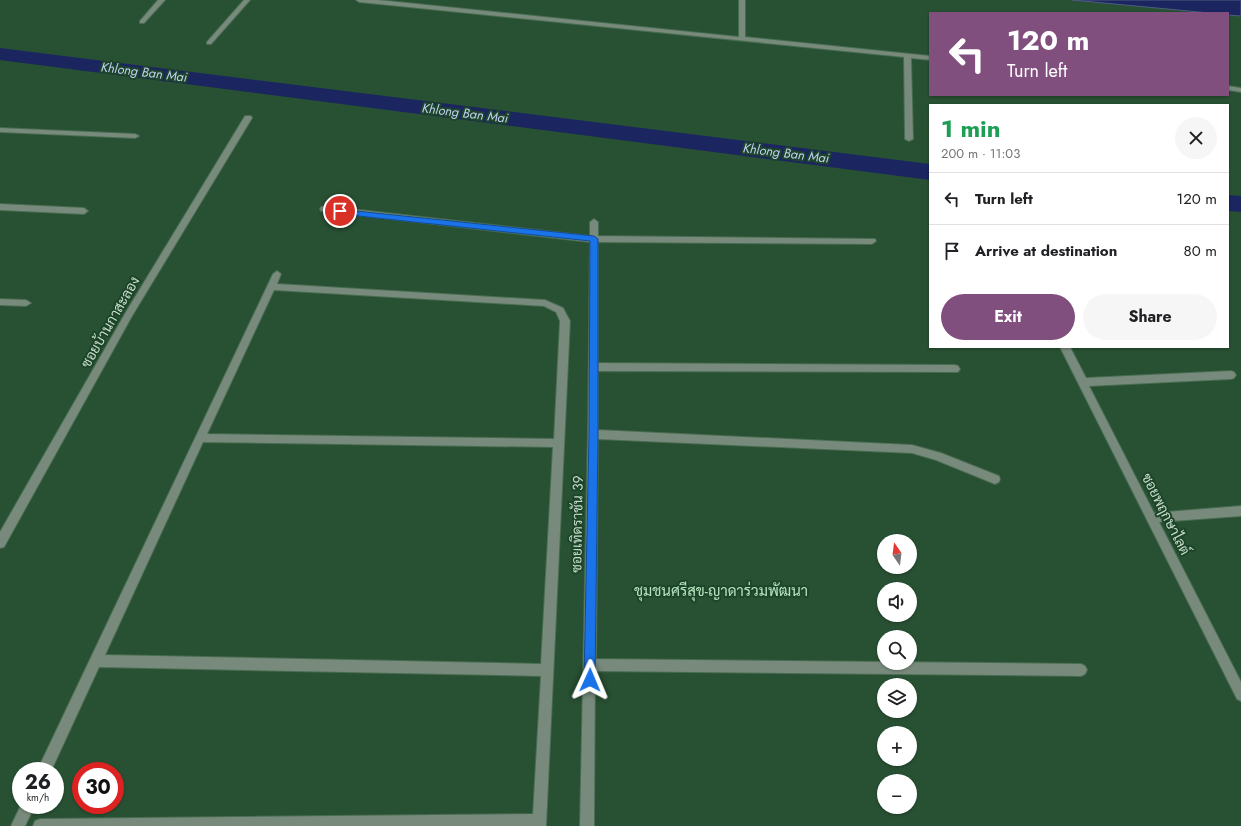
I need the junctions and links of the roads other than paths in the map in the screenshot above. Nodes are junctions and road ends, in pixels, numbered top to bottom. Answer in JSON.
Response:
{"nodes":[{"id":1,"x":162,"y":0,"type":"edge"},
{"id":2,"x":247,"y":0,"type":"edge"},
{"id":3,"x":359,"y":0,"type":"edge"},
{"id":4,"x":742,"y":0,"type":"edge"},
{"id":5,"x":142,"y":22,"type":"dead end"},
{"id":6,"x":742,"y":38,"type":"junction"},
{"id":7,"x":209,"y":43,"type":"dead end"},
{"id":8,"x":907,"y":56,"type":"junction"},
{"id":9,"x":929,"y":58,"type":"edge"},
{"id":10,"x":1229,"y":88,"type":"edge"},
{"id":11,"x":1241,"y":90,"type":"edge"},
{"id":12,"x":248,"y":118,"type":"dead end"},
{"id":13,"x":0,"y":130,"type":"edge"},
{"id":14,"x":135,"y":136,"type":"dead end"},
{"id":15,"x":909,"y":139,"type":"dead end"},
{"id":16,"x":0,"y":207,"type":"edge"},
{"id":17,"x":324,"y":209,"type":"dead end"},
{"id":18,"x":84,"y":211,"type":"dead end"},
{"id":19,"x":594,"y":222,"type":"dead end"},
{"id":20,"x":594,"y":239,"type":"junction"},
{"id":21,"x":872,"y":241,"type":"dead end"},
{"id":22,"x":277,"y":274,"type":"dead end"},
{"id":23,"x":271,"y":287,"type":"junction"},
{"id":24,"x":0,"y":302,"type":"edge"},
{"id":25,"x":26,"y":303,"type":"dead end"},
{"id":26,"x":1065,"y":348,"type":"edge"},
{"id":27,"x":593,"y":367,"type":"junction"},
{"id":28,"x":955,"y":369,"type":"dead end"},
{"id":29,"x":1231,"y":375,"type":"dead end"},
{"id":30,"x":1082,"y":382,"type":"junction"},
{"id":31,"x":594,"y":434,"type":"junction"},
{"id":32,"x":201,"y":438,"type":"junction"},
{"id":33,"x":558,"y":443,"type":"junction"},
{"id":34,"x":995,"y":479,"type":"dead end"},
{"id":35,"x":1241,"y":511,"type":"edge"},
{"id":36,"x":1151,"y":518,"type":"junction"},
{"id":37,"x":0,"y":543,"type":"edge"},
{"id":38,"x":96,"y":661,"type":"junction"},
{"id":39,"x":590,"y":665,"type":"junction"},
{"id":40,"x":547,"y":670,"type":"junction"},
{"id":41,"x":1081,"y":670,"type":"dead end"},
{"id":42,"x":1241,"y":695,"type":"edge"},
{"id":43,"x":48,"y":762,"type":"edge"},
{"id":44,"x":24,"y":814,"type":"edge"},
{"id":45,"x":539,"y":823,"type":"edge"},
{"id":46,"x":18,"y":826,"type":"edge"},
{"id":47,"x":40,"y":826,"type":"edge"},
{"id":48,"x":587,"y":826,"type":"edge"}],
"edges":[{"from":1,"to":5,"type":"street"},
{"from":2,"to":7,"type":"street"},
{"from":3,"to":6,"type":"street"},
{"from":4,"to":6,"type":"street"},
{"from":6,"to":8,"type":"street"},
{"from":8,"to":9,"type":"street"},
{"from":8,"to":15,"type":"street"},
{"from":10,"to":11,"type":"street"},
{"from":12,"to":37,"type":"street","name":"ซอยบ้านกาสะลอง"},
{"from":13,"to":14,"type":"street"},
{"from":16,"to":18,"type":"street"},
{"from":17,"to":20,"type":"street"},
{"from":19,"to":20,"type":"street","name":"ซอยเทิดราชัน 39"},
{"from":20,"to":21,"type":"street"},
{"from":20,"to":27,"type":"street","name":"ซอยเทิดราชัน 39"},
{"from":22,"to":23,"type":"street"},
{"from":23,"to":32,"type":"street"},
{"from":23,"to":33,"type":"street"},
{"from":24,"to":25,"type":"street"},
{"from":26,"to":30,"type":"street","name":"ซอยพฤกษาไลต์"},
{"from":27,"to":28,"type":"street"},
{"from":27,"to":31,"type":"street","name":"ซอยเทิดราชัน 39"},
{"from":29,"to":30,"type":"street"},
{"from":30,"to":36,"type":"street","name":"ซอยพฤกษาไลต์"},
{"from":31,"to":34,"type":"street"},
{"from":31,"to":39,"type":"street","name":"ซอยเทิดราชัน 39"},
{"from":32,"to":33,"type":"street"},
{"from":32,"to":38,"type":"street"},
{"from":33,"to":40,"type":"street"},
{"from":35,"to":36,"type":"street"},
{"from":36,"to":42,"type":"street","name":"ซอยพฤกษาไลต์"},
{"from":38,"to":40,"type":"street"},
{"from":38,"to":43,"type":"street"},
{"from":39,"to":41,"type":"street"},
{"from":39,"to":48,"type":"street","name":"ซอยเทิดราชัน 39"},
{"from":40,"to":45,"type":"street"},
{"from":44,"to":46,"type":"street"},
{"from":45,"to":47,"type":"street"}]}
